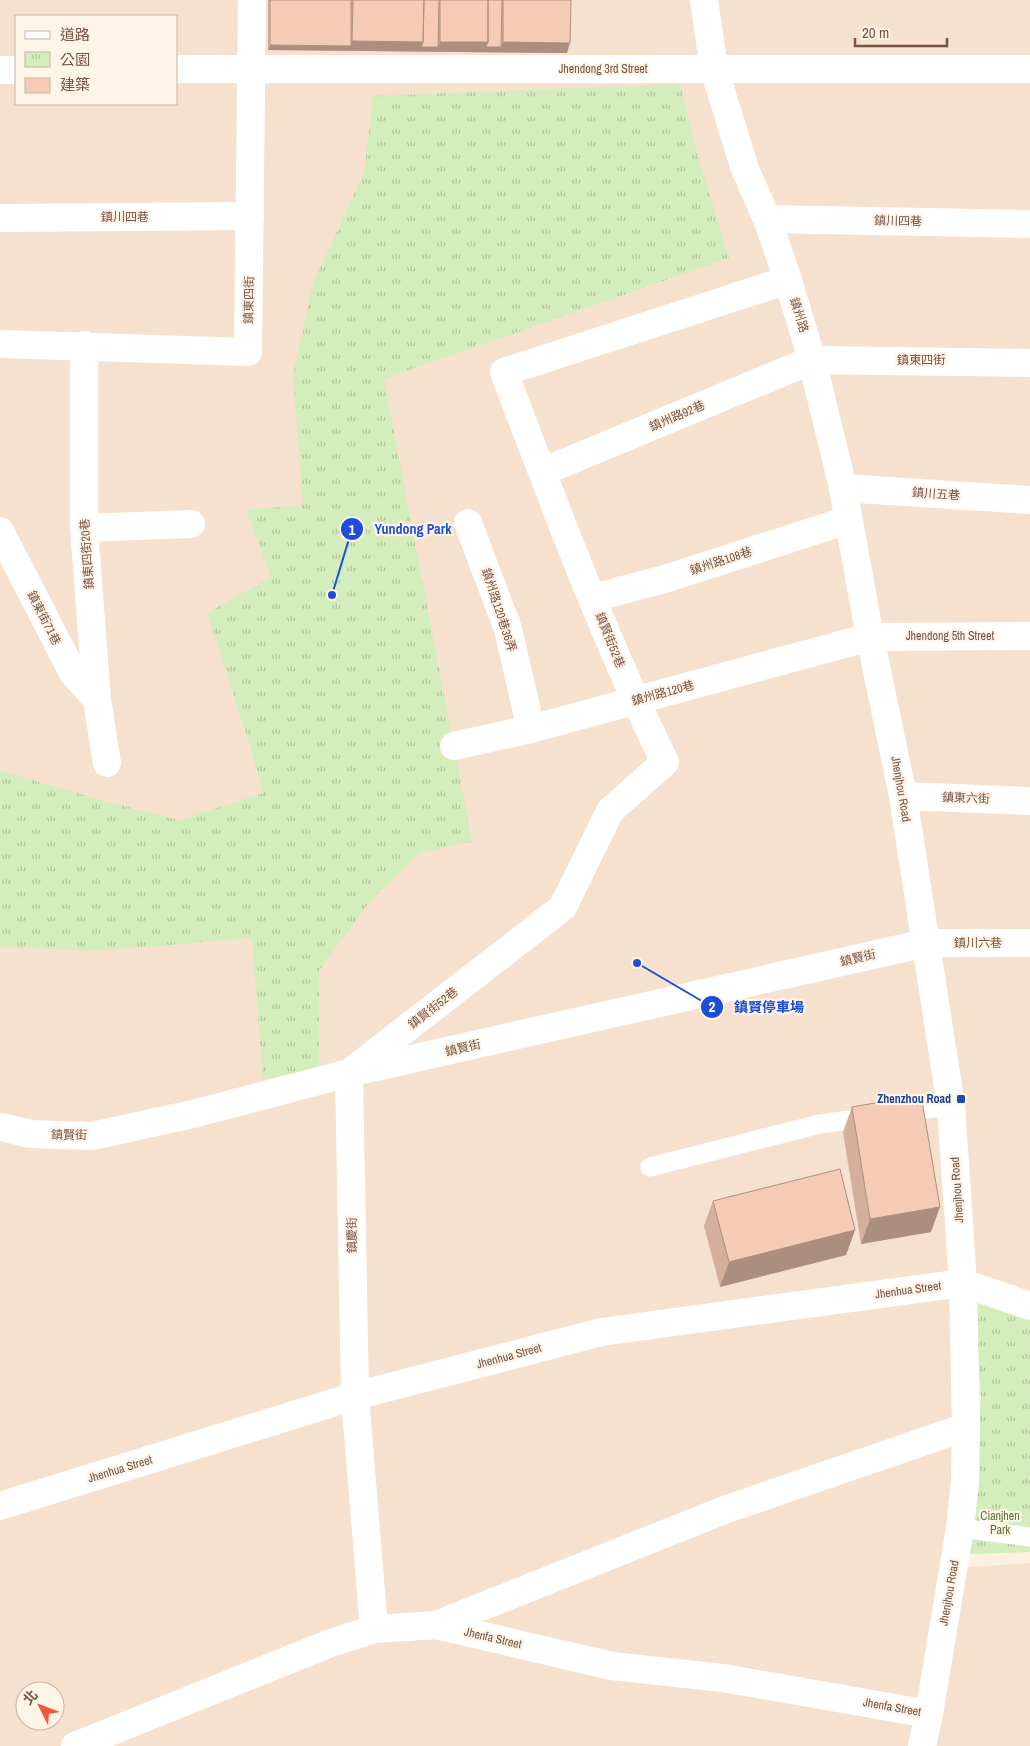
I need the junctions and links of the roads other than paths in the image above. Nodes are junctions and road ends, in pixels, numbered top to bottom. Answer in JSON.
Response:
{"nodes":[{"id":1,"x":252,"y":0,"type":"edge"},
{"id":2,"x":704,"y":0,"type":"edge"},
{"id":3,"x":252,"y":69,"type":"junction"},
{"id":4,"x":714,"y":69,"type":"junction"},
{"id":5,"x":1030,"y":69,"type":"edge"},
{"id":6,"x":0,"y":70,"type":"edge"},
{"id":7,"x":15,"y":70,"type":"edge"},
{"id":8,"x":178,"y":70,"type":"edge"},
{"id":9,"x":250,"y":216,"type":"junction"},
{"id":10,"x":0,"y":218,"type":"edge"},
{"id":11,"x":767,"y":219,"type":"junction"},
{"id":12,"x":1030,"y":224,"type":"edge"},
{"id":13,"x":788,"y":280,"type":"junction"},
{"id":14,"x":0,"y":344,"type":"edge"},
{"id":15,"x":84,"y":345,"type":"junction"},
{"id":16,"x":812,"y":360,"type":"junction"},
{"id":17,"x":1030,"y":363,"type":"edge"},
{"id":18,"x":542,"y":472,"type":"junction"},
{"id":19,"x":843,"y":488,"type":"junction"},
{"id":20,"x":1030,"y":500,"type":"edge"},
{"id":21,"x":848,"y":520,"type":"junction"},
{"id":22,"x":468,"y":523,"type":"dead end"},
{"id":23,"x":191,"y":524,"type":"dead end"},
{"id":24,"x":84,"y":528,"type":"junction"},
{"id":25,"x":0,"y":531,"type":"edge"},
{"id":26,"x":593,"y":598,"type":"junction"},
{"id":27,"x":1030,"y":636,"type":"edge"},
{"id":28,"x":870,"y":637,"type":"junction"},
{"id":29,"x":97,"y":700,"type":"junction"},
{"id":30,"x":635,"y":701,"type":"junction"},
{"id":31,"x":531,"y":729,"type":"junction"},
{"id":32,"x":454,"y":746,"type":"dead end"},
{"id":33,"x":107,"y":763,"type":"dead end"},
{"id":34,"x":903,"y":796,"type":"junction"},
{"id":35,"x":1030,"y":801,"type":"edge"},
{"id":36,"x":926,"y":943,"type":"junction"},
{"id":37,"x":1030,"y":943,"type":"edge"},
{"id":38,"x":349,"y":1073,"type":"junction"},
{"id":39,"x":951,"y":1106,"type":"junction"},
{"id":40,"x":0,"y":1127,"type":"edge"},
{"id":41,"x":650,"y":1167,"type":"dead end"},
{"id":42,"x":963,"y":1283,"type":"junction"},
{"id":43,"x":1030,"y":1306,"type":"edge"},
{"id":44,"x":355,"y":1396,"type":"junction"},
{"id":45,"x":966,"y":1427,"type":"junction"},
{"id":46,"x":0,"y":1506,"type":"edge"},
{"id":47,"x":960,"y":1528,"type":"junction"},
{"id":48,"x":1030,"y":1537,"type":"edge"},
{"id":49,"x":436,"y":1625,"type":"junction"},
{"id":50,"x":374,"y":1630,"type":"junction"},
{"id":51,"x":929,"y":1714,"type":"junction"},
{"id":52,"x":75,"y":1746,"type":"edge"},
{"id":53,"x":922,"y":1746,"type":"edge"}],
"edges":[{"from":1,"to":3,"type":"street","name":"鎮東四街"},
{"from":2,"to":4,"type":"street","name":"鎮州路"},
{"from":3,"to":4,"type":"street","name":"Jhendong 3rd Street"},
{"from":3,"to":8,"type":"street","name":"Jhendong 3rd Street"},
{"from":3,"to":9,"type":"street","name":"鎮東四街"},
{"from":4,"to":5,"type":"street","name":"Jhendong 3rd Street"},
{"from":4,"to":11,"type":"street","name":"鎮州路"},
{"from":6,"to":7,"type":"street"},
{"from":9,"to":10,"type":"street","name":"鎮川四巷"},
{"from":9,"to":15,"type":"street","name":"鎮東四街"},
{"from":11,"to":12,"type":"street","name":"鎮川四巷"},
{"from":11,"to":13,"type":"street","name":"鎮州路"},
{"from":13,"to":16,"type":"street","name":"鎮州路"},
{"from":13,"to":18,"type":"street","name":"鎮賢街52巷"},
{"from":14,"to":15,"type":"street","name":"鎮東四街"},
{"from":15,"to":24,"type":"street","name":"鎮東四街20巷"},
{"from":16,"to":17,"type":"street","name":"鎮東四街"},
{"from":16,"to":18,"type":"street","name":"鎮州路92巷"},
{"from":16,"to":19,"type":"street","name":"鎮州路"},
{"from":18,"to":26,"type":"street","name":"鎮賢街52巷"},
{"from":19,"to":20,"type":"street","name":"鎮川五巷"},
{"from":19,"to":21,"type":"street","name":"鎮州路"},
{"from":21,"to":26,"type":"street","name":"鎮州路108巷"},
{"from":21,"to":28,"type":"street","name":"鎮州路"},
{"from":22,"to":31,"type":"street","name":"鎮州路120巷36弄"},
{"from":23,"to":24,"type":"street"},
{"from":24,"to":29,"type":"street","name":"鎮東四街20巷"},
{"from":25,"to":29,"type":"street","name":"鎮東街71巷"},
{"from":26,"to":30,"type":"street","name":"鎮賢街52巷"},
{"from":27,"to":28,"type":"street","name":"Jhendong 5th Street"},
{"from":28,"to":30,"type":"street","name":"鎮州路120巷"},
{"from":28,"to":34,"type":"street","name":"Jhenjhou Road"},
{"from":29,"to":33,"type":"street","name":"鎮東四街20巷"},
{"from":30,"to":31,"type":"street","name":"鎮州路120巷"},
{"from":30,"to":38,"type":"street","name":"鎮賢街52巷"},
{"from":31,"to":32,"type":"street","name":"鎮州路120巷"},
{"from":34,"to":35,"type":"street","name":"鎮東六街"},
{"from":34,"to":36,"type":"street","name":"Jhenjhou Road"},
{"from":36,"to":37,"type":"street","name":"鎮川六巷"},
{"from":36,"to":38,"type":"street","name":"鎮賢街"},
{"from":36,"to":39,"type":"street","name":"Jhenjhou Road"},
{"from":38,"to":40,"type":"street","name":"鎮賢街"},
{"from":38,"to":44,"type":"street","name":"鎮慶街"},
{"from":39,"to":41,"type":"lane"},
{"from":39,"to":42,"type":"street","name":"Jhenjhou Road"},
{"from":42,"to":43,"type":"street","name":"Jhenhua Street"},
{"from":42,"to":44,"type":"street","name":"Jhenhua Street"},
{"from":42,"to":45,"type":"street","name":"Jhenjhou Road"},
{"from":44,"to":46,"type":"street","name":"Jhenhua Street"},
{"from":44,"to":50,"type":"street","name":"鎮慶街"},
{"from":45,"to":47,"type":"street","name":"Jhenjhou Road"},
{"from":45,"to":49,"type":"street"},
{"from":47,"to":48,"type":"lane"},
{"from":47,"to":51,"type":"street","name":"Jhenjhou Road"},
{"from":49,"to":50,"type":"street","name":"Jhenfa Street"},
{"from":49,"to":51,"type":"street","name":"Jhenfa Street"},
{"from":50,"to":52,"type":"street","name":"Jhenfa Street"},
{"from":51,"to":53,"type":"street","name":"Jhenjhou Road"}]}
